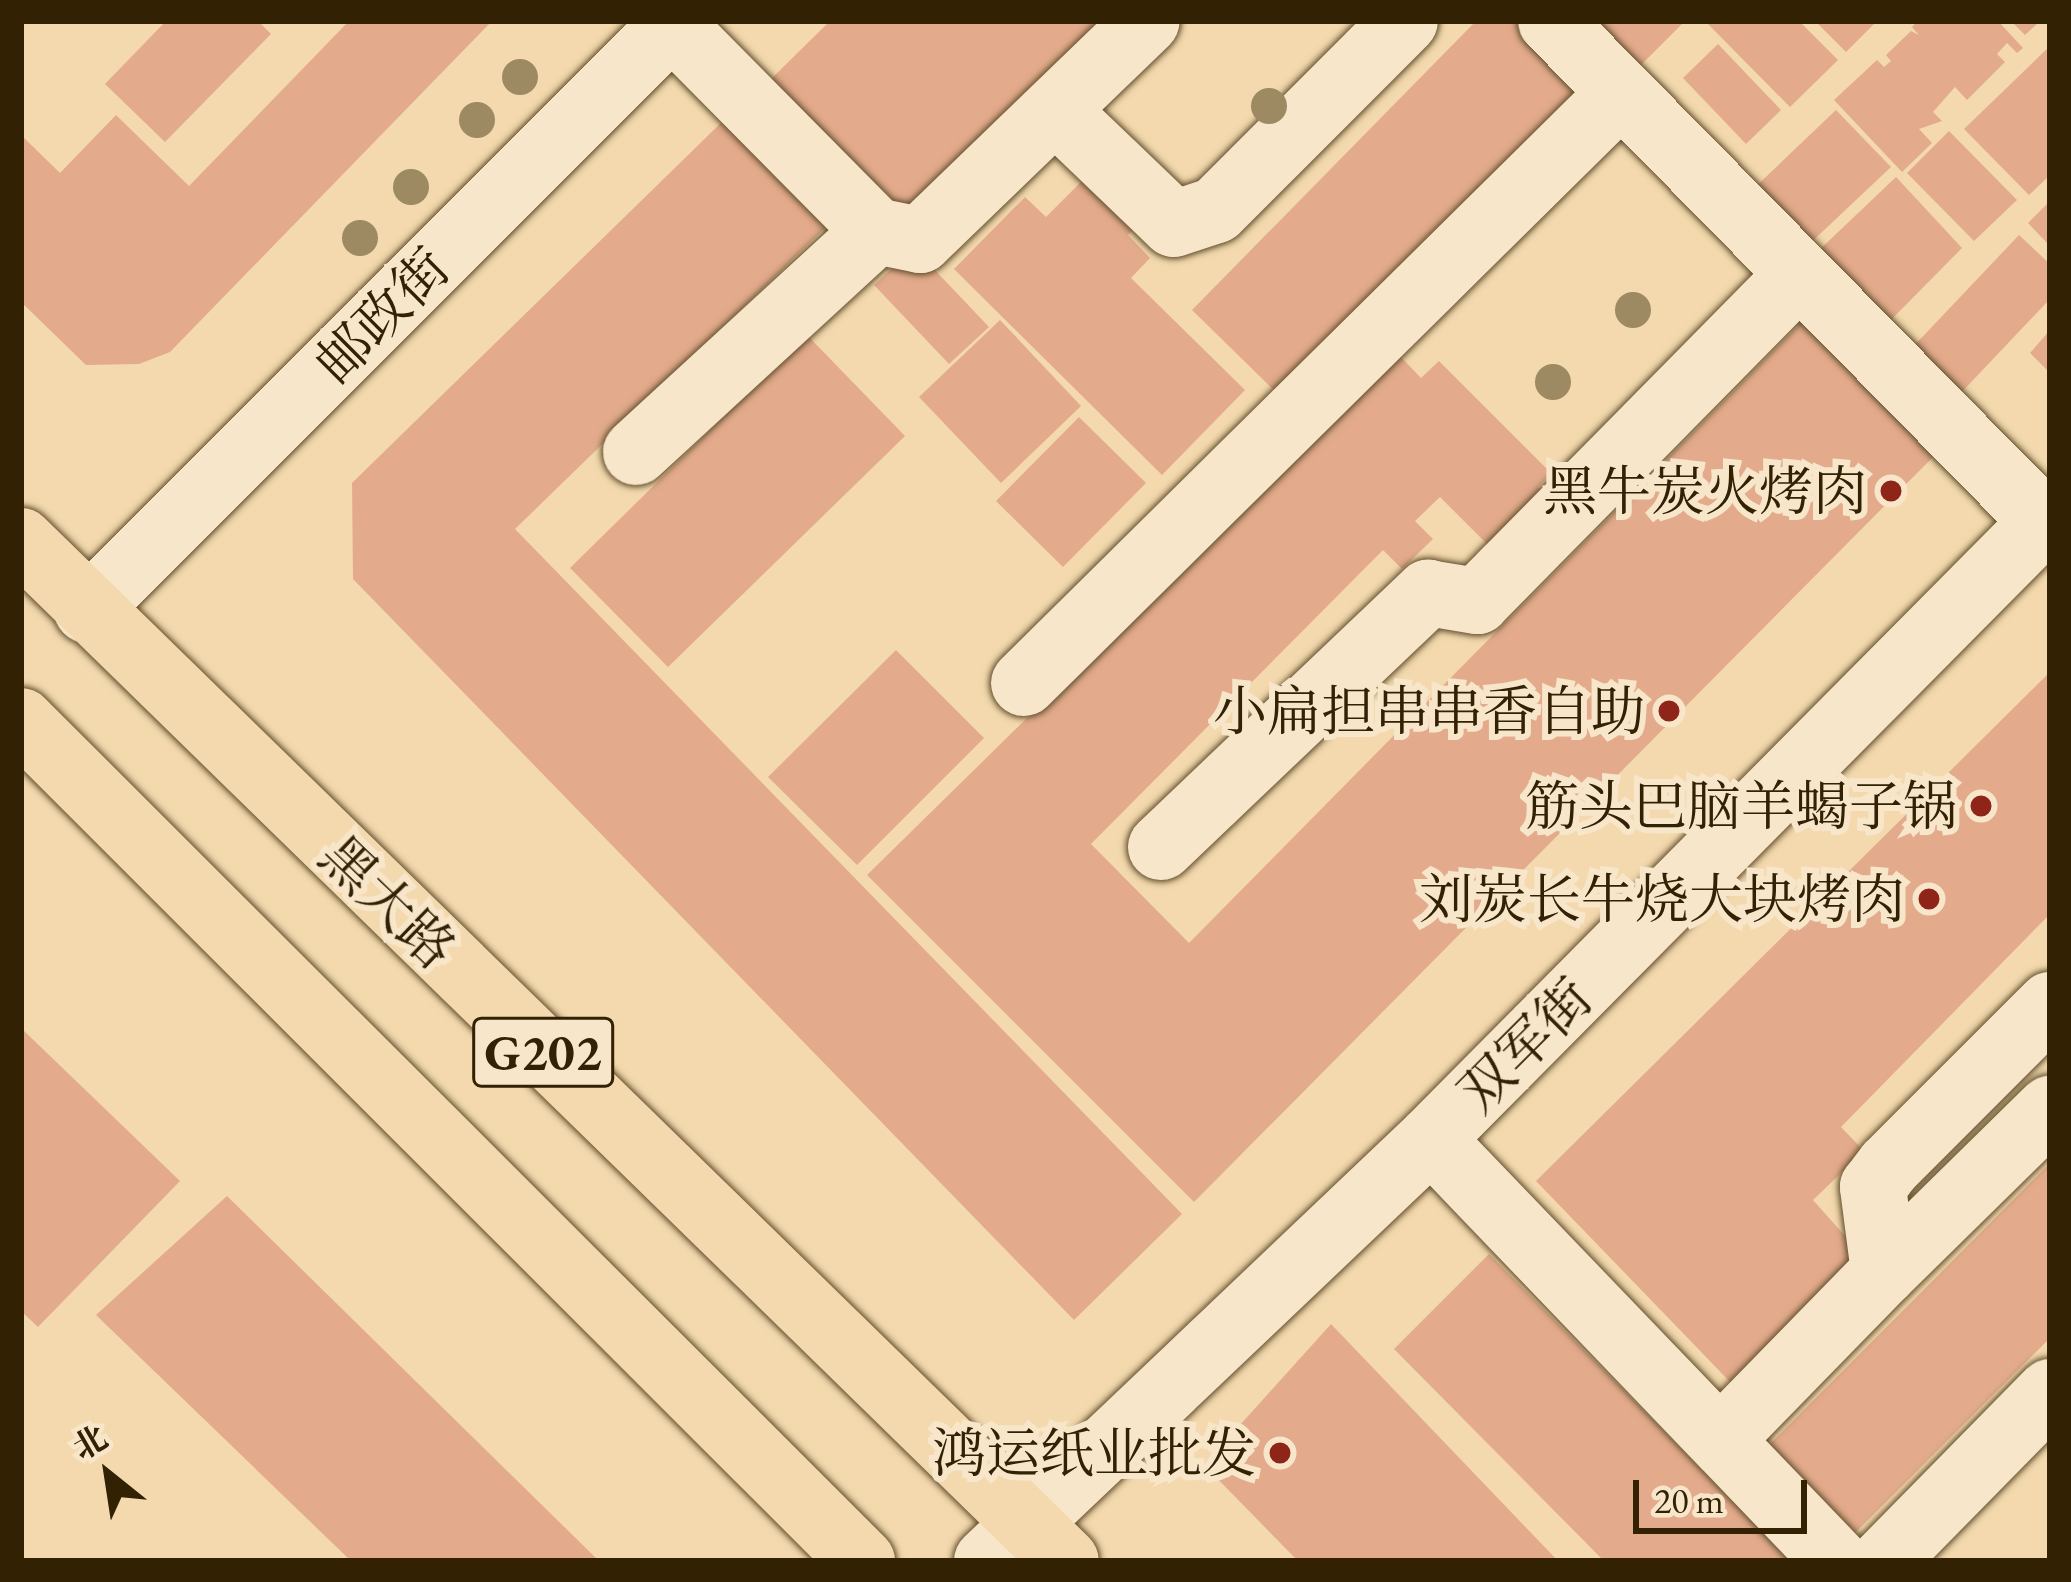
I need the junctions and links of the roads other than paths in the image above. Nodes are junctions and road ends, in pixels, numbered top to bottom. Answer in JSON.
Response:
{"nodes":[{"id":1,"x":1147,"y":21,"type":"edge"},
{"id":2,"x":1405,"y":21,"type":"edge"},
{"id":3,"x":1551,"y":21,"type":"edge"},
{"id":4,"x":674,"y":23,"type":"edge"},
{"id":5,"x":1598,"y":62,"type":"edge"},
{"id":6,"x":1056,"y":111,"type":"junction"},
{"id":7,"x":876,"y":231,"type":"junction"},
{"id":8,"x":1798,"y":275,"type":"junction"},
{"id":9,"x":636,"y":452,"type":"dead end"},
{"id":10,"x":2048,"y":522,"type":"edge"},
{"id":11,"x":21,"y":542,"type":"edge"},
{"id":12,"x":87,"y":610,"type":"junction"},
{"id":13,"x":1024,"y":683,"type":"dead end"},
{"id":14,"x":21,"y":721,"type":"edge"},
{"id":15,"x":1161,"y":847,"type":"dead end"},
{"id":16,"x":2050,"y":1005,"type":"edge"},
{"id":17,"x":2050,"y":1109,"type":"edge"},
{"id":18,"x":1430,"y":1139,"type":"junction"},
{"id":19,"x":1884,"y":1272,"type":"junction"},
{"id":20,"x":2050,"y":1392,"type":"edge"},
{"id":21,"x":1720,"y":1439,"type":"junction"},
{"id":22,"x":1028,"y":1549,"type":"edge"},
{"id":23,"x":862,"y":1561,"type":"edge"},
{"id":24,"x":1836,"y":1561,"type":"edge"},
{"id":25,"x":1884,"y":1561,"type":"edge"}],
"edges":[{"from":1,"to":6,"type":"street"},
{"from":2,"to":6,"type":"street"},
{"from":3,"to":5,"type":"street"},
{"from":4,"to":7,"type":"street"},
{"from":4,"to":12,"type":"street","name":"邮政街"},
{"from":5,"to":8,"type":"street"},
{"from":5,"to":13,"type":"street"},
{"from":6,"to":7,"type":"street"},
{"from":7,"to":9,"type":"street"},
{"from":8,"to":10,"type":"street"},
{"from":8,"to":15,"type":"street"},
{"from":10,"to":18,"type":"street","name":"双军街"},
{"from":11,"to":12,"type":"highway","name":"黑大路","number":"G202"},
{"from":12,"to":22,"type":"highway","name":"黑大路","number":"G202"},
{"from":14,"to":23,"type":"highway","number":"G202"},
{"from":16,"to":19,"type":"street"},
{"from":17,"to":19,"type":"street"},
{"from":18,"to":21,"type":"street"},
{"from":18,"to":22,"type":"street","name":"双军街"},
{"from":19,"to":21,"type":"street"},
{"from":20,"to":25,"type":"street"},
{"from":21,"to":24,"type":"street"}]}
